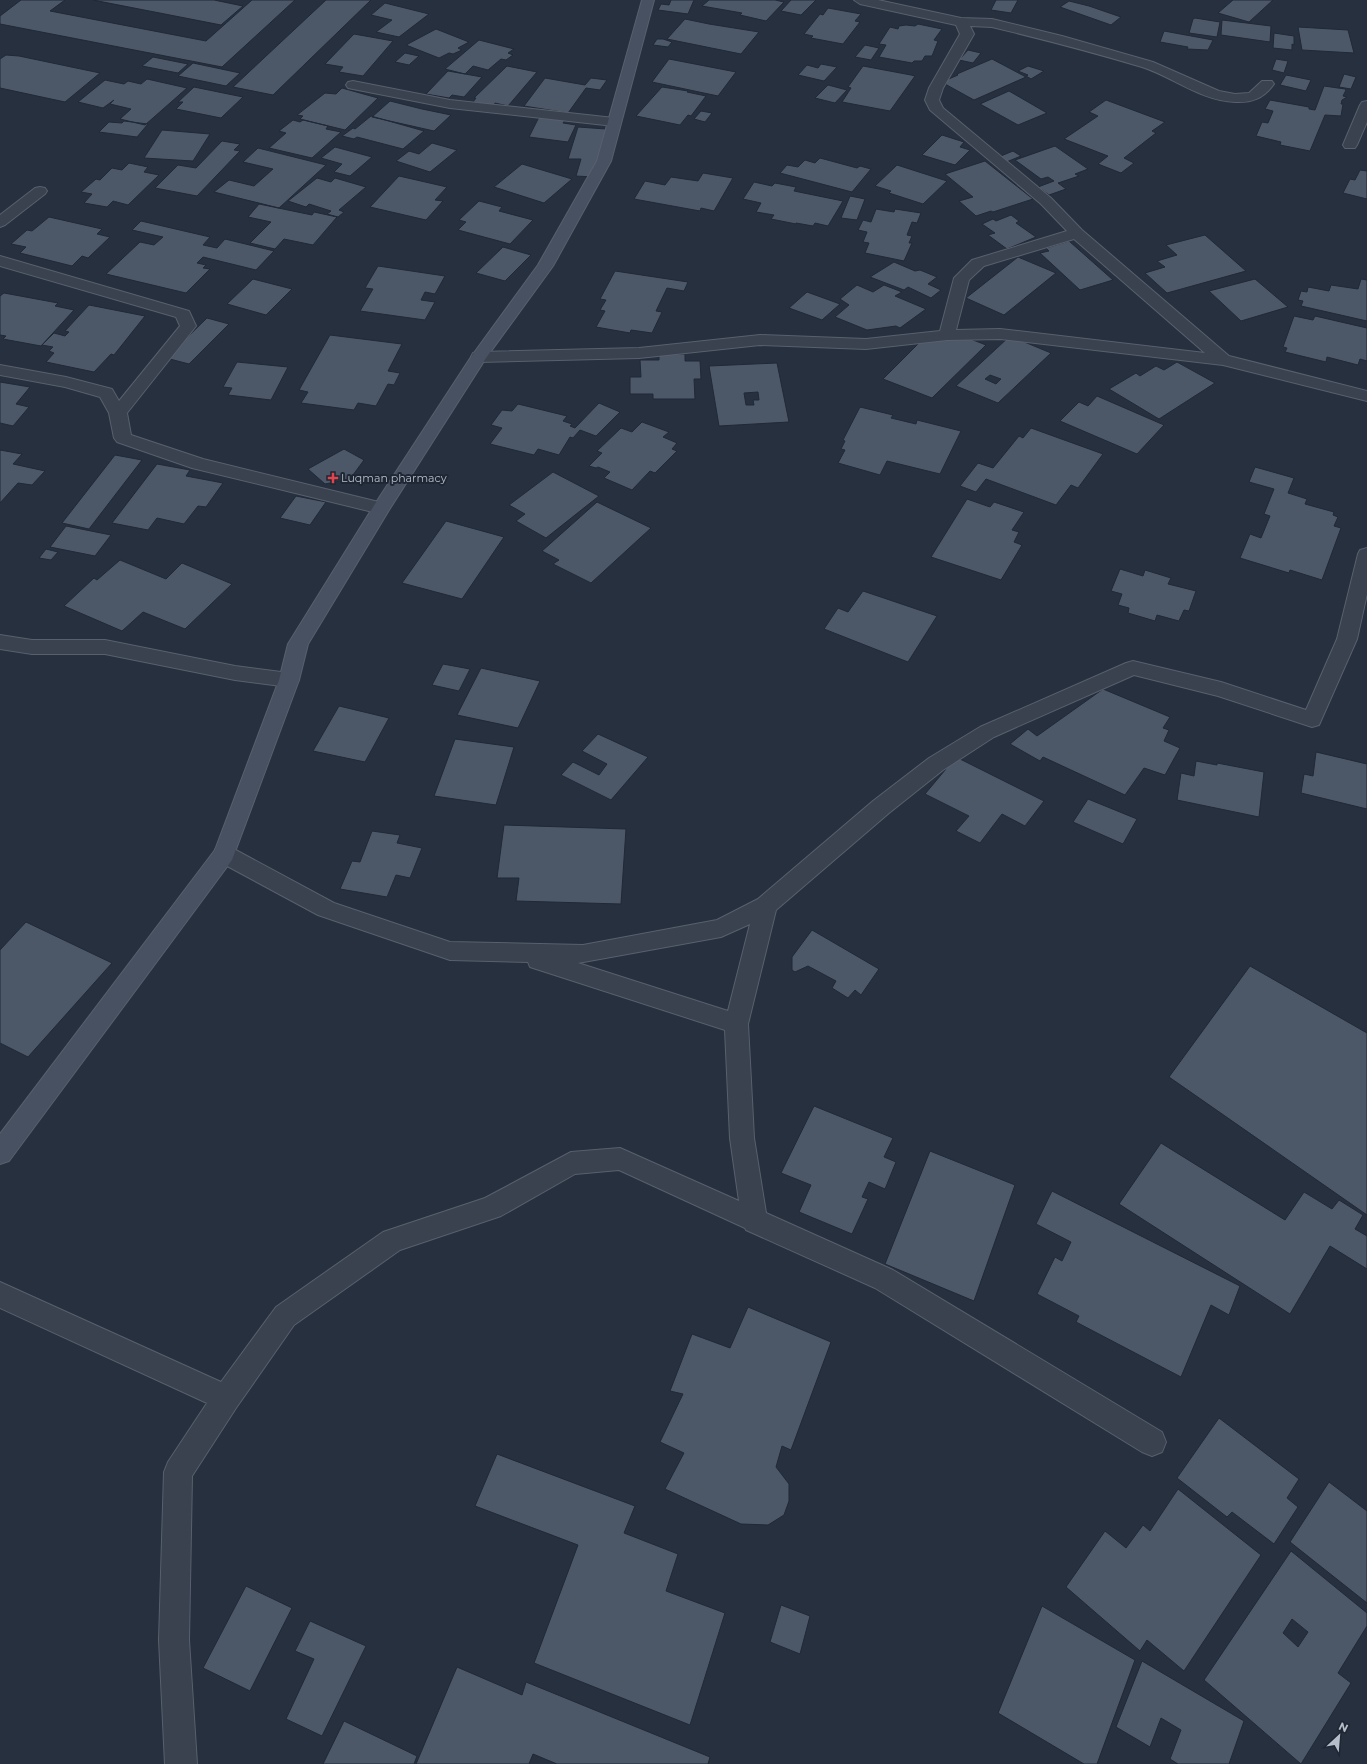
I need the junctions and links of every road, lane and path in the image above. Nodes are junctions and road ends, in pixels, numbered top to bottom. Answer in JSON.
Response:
{"nodes":[{"id":1,"x":648,"y":0,"type":"edge"},
{"id":2,"x":860,"y":0,"type":"edge"},
{"id":3,"x":961,"y":22,"type":"junction"},
{"id":4,"x":1267,"y":84,"type":"dead end"},
{"id":5,"x":353,"y":86,"type":"dead end"},
{"id":6,"x":1367,"y":105,"type":"edge"},
{"id":7,"x":614,"y":122,"type":"junction"},
{"id":8,"x":1350,"y":145,"type":"dead end"},
{"id":9,"x":40,"y":191,"type":"dead end"},
{"id":10,"x":0,"y":222,"type":"edge"},
{"id":11,"x":1077,"y":233,"type":"junction"},
{"id":12,"x":0,"y":261,"type":"edge"},
{"id":13,"x":948,"y":335,"type":"junction"},
{"id":14,"x":479,"y":357,"type":"junction"},
{"id":15,"x":1223,"y":360,"type":"junction"},
{"id":16,"x":0,"y":370,"type":"edge"},
{"id":17,"x":1367,"y":396,"type":"edge"},
{"id":18,"x":118,"y":413,"type":"junction"},
{"id":19,"x":381,"y":508,"type":"junction"},
{"id":20,"x":1367,"y":554,"type":"edge"},
{"id":21,"x":0,"y":642,"type":"edge"},
{"id":22,"x":289,"y":680,"type":"junction"},
{"id":23,"x":224,"y":854,"type":"junction"},
{"id":24,"x":766,"y":905,"type":"junction"},
{"id":25,"x":514,"y":952,"type":"junction"},
{"id":26,"x":736,"y":1024,"type":"junction"},
{"id":27,"x":0,"y":1153,"type":"edge"},
{"id":28,"x":755,"y":1222,"type":"junction"},
{"id":29,"x":0,"y":1296,"type":"edge"},
{"id":30,"x":226,"y":1398,"type":"junction"},
{"id":31,"x":1152,"y":1442,"type":"dead end"},
{"id":32,"x":181,"y":1764,"type":"edge"}],
"edges":[{"from":1,"to":7,"type":"street"},
{"from":2,"to":3,"type":"street"},
{"from":3,"to":4,"type":"street"},
{"from":3,"to":11,"type":"street"},
{"from":5,"to":7,"type":"street"},
{"from":6,"to":8,"type":"street"},
{"from":7,"to":14,"type":"street"},
{"from":9,"to":10,"type":"street"},
{"from":11,"to":13,"type":"street"},
{"from":11,"to":15,"type":"street"},
{"from":12,"to":18,"type":"street"},
{"from":13,"to":14,"type":"street"},
{"from":13,"to":15,"type":"street"},
{"from":14,"to":19,"type":"street"},
{"from":15,"to":17,"type":"street"},
{"from":16,"to":18,"type":"street"},
{"from":18,"to":19,"type":"street"},
{"from":19,"to":22,"type":"street"},
{"from":20,"to":24,"type":"street"},
{"from":21,"to":22,"type":"street"},
{"from":22,"to":23,"type":"street"},
{"from":23,"to":25,"type":"street"},
{"from":23,"to":27,"type":"street"},
{"from":24,"to":25,"type":"street"},
{"from":24,"to":26,"type":"street"},
{"from":25,"to":26,"type":"street"},
{"from":26,"to":28,"type":"street"},
{"from":28,"to":30,"type":"street"},
{"from":28,"to":31,"type":"street"},
{"from":29,"to":30,"type":"street"},
{"from":30,"to":32,"type":"street"}]}
